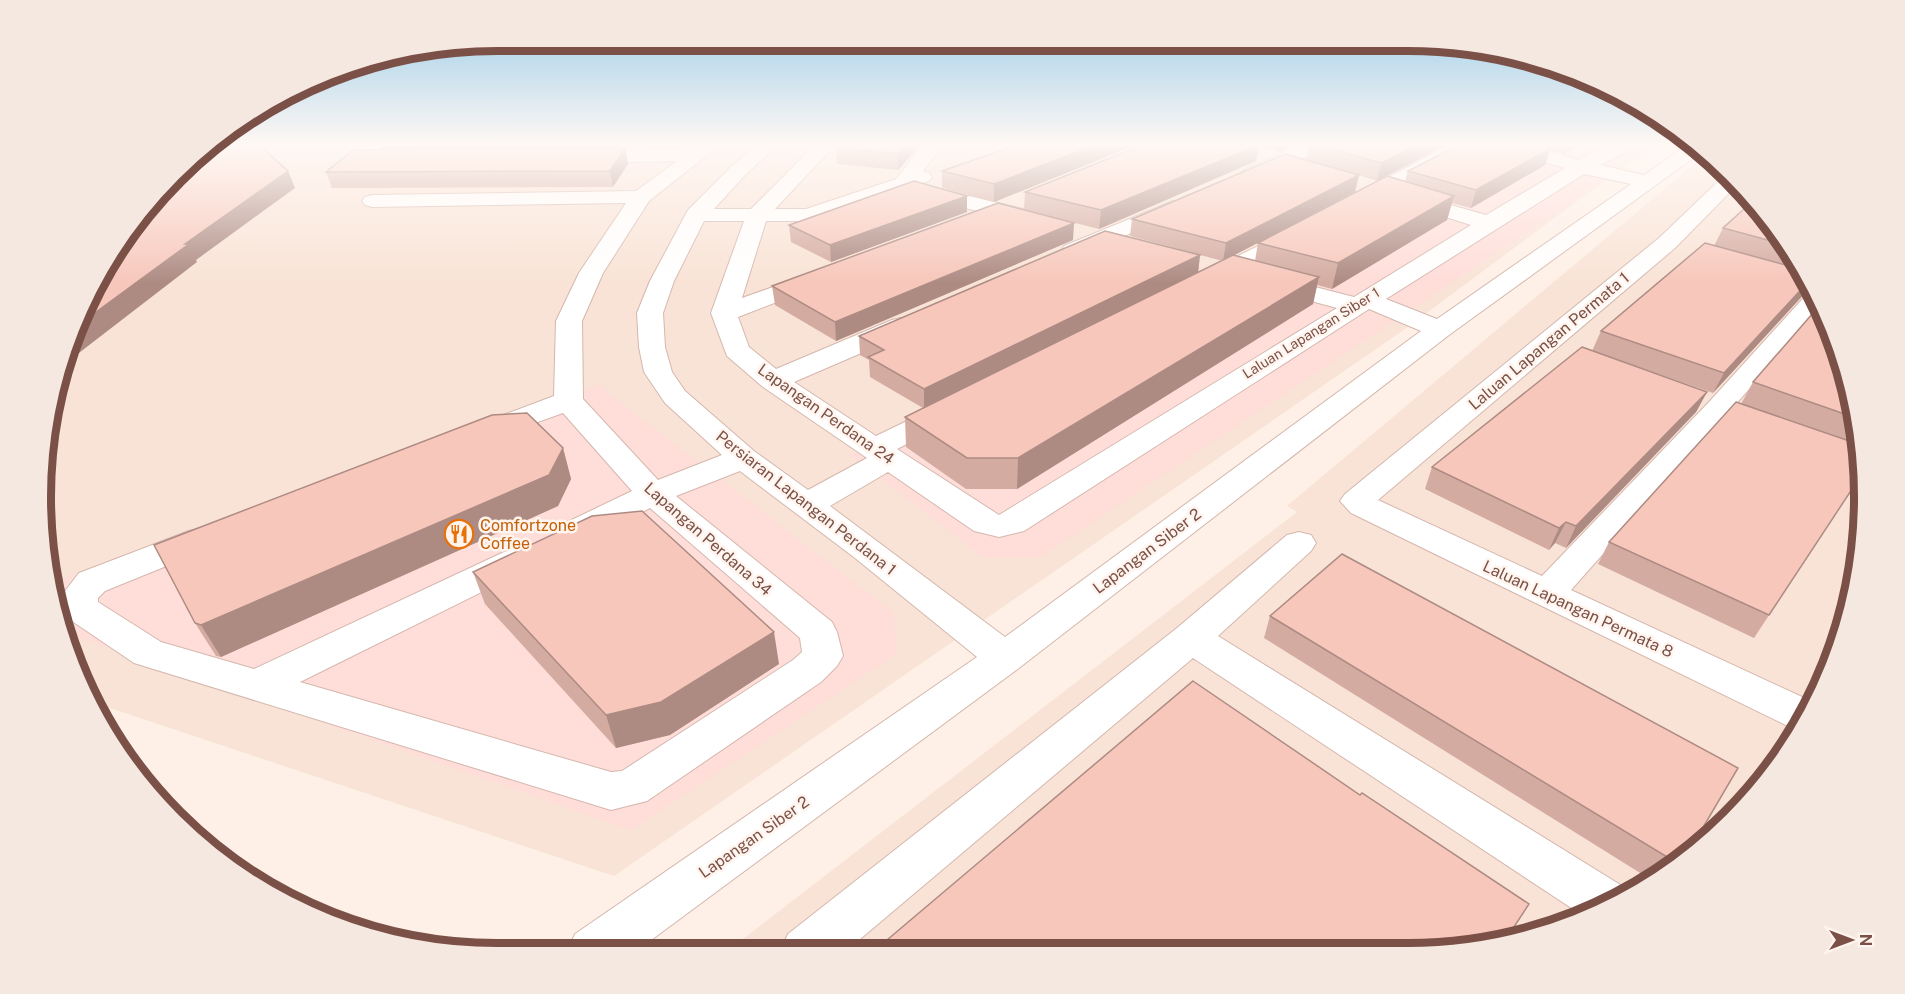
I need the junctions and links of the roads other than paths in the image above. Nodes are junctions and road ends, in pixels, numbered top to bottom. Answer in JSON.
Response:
{"nodes":[{"id":1,"x":651,"y":190,"type":"edge"},
{"id":2,"x":720,"y":190,"type":"edge"},
{"id":3,"x":781,"y":190,"type":"edge"},
{"id":4,"x":887,"y":190,"type":"edge"},
{"id":5,"x":919,"y":190,"type":"edge"},
{"id":6,"x":1363,"y":190,"type":"edge"},
{"id":7,"x":1379,"y":190,"type":"edge"},
{"id":8,"x":1543,"y":190,"type":"edge"},
{"id":9,"x":1638,"y":190,"type":"edge"},
{"id":10,"x":1722,"y":190,"type":"edge"},
{"id":11,"x":1031,"y":196,"type":"edge"},
{"id":12,"x":1198,"y":197,"type":"edge"},
{"id":13,"x":641,"y":198,"type":"junction"},
{"id":14,"x":372,"y":201,"type":"dead end"},
{"id":15,"x":998,"y":210,"type":"junction"},
{"id":16,"x":696,"y":215,"type":"junction"},
{"id":17,"x":757,"y":215,"type":"junction"},
{"id":18,"x":965,"y":222,"type":"edge"},
{"id":19,"x":1489,"y":223,"type":"junction"},
{"id":20,"x":1051,"y":224,"type":"edge"},
{"id":21,"x":1072,"y":229,"type":"edge"},
{"id":22,"x":1104,"y":237,"type":"junction"},
{"id":23,"x":1137,"y":246,"type":"edge"},
{"id":24,"x":1051,"y":261,"type":"edge"},
{"id":25,"x":1193,"y":261,"type":"edge"},
{"id":26,"x":1227,"y":270,"type":"junction"},
{"id":27,"x":834,"y":272,"type":"edge"},
{"id":28,"x":1184,"y":292,"type":"edge"},
{"id":29,"x":1805,"y":294,"type":"edge"},
{"id":30,"x":1360,"y":302,"type":"junction"},
{"id":31,"x":724,"y":314,"type":"junction"},
{"id":32,"x":922,"y":316,"type":"edge"},
{"id":33,"x":1440,"y":329,"type":"junction"},
{"id":34,"x":1545,"y":345,"type":"junction"},
{"id":35,"x":1578,"y":357,"type":"edge"},
{"id":36,"x":773,"y":381,"type":"junction"},
{"id":37,"x":972,"y":400,"type":"edge"},
{"id":38,"x":568,"y":401,"type":"junction"},
{"id":39,"x":456,"y":443,"type":"edge"},
{"id":40,"x":883,"y":453,"type":"junction"},
{"id":41,"x":743,"y":458,"type":"junction"},
{"id":42,"x":652,"y":494,"type":"junction"},
{"id":43,"x":1360,"y":497,"type":"joint"},
{"id":44,"x":807,"y":504,"type":"junction"},
{"id":45,"x":999,"y":526,"type":"joint"},
{"id":46,"x":233,"y":527,"type":"edge"},
{"id":47,"x":1299,"y":543,"type":"dead end"},
{"id":48,"x":1546,"y":594,"type":"junction"},
{"id":49,"x":1191,"y":638,"type":"junction"},
{"id":50,"x":1005,"y":658,"type":"junction"},
{"id":51,"x":256,"y":686,"type":"junction"},
{"id":52,"x":1798,"y":713,"type":"edge"},
{"id":53,"x":1600,"y":899,"type":"edge"},
{"id":54,"x":606,"y":943,"type":"edge"},
{"id":55,"x":817,"y":943,"type":"edge"}],
"edges":[{"from":1,"to":13,"type":"street"},
{"from":2,"to":16,"type":"street","name":"Persiaran Lapangan Perdana 1"},
{"from":3,"to":17,"type":"street"},
{"from":4,"to":17,"type":"street"},
{"from":5,"to":15,"type":"street"},
{"from":6,"to":26,"type":"street"},
{"from":7,"to":19,"type":"street"},
{"from":8,"to":19,"type":"street","name":"Laluan Lapangan Siber 1"},
{"from":9,"to":33,"type":"street","name":"Lapangan Siber 2"},
{"from":10,"to":34,"type":"street","name":"Laluan Lapangan Permata 1"},
{"from":11,"to":15,"type":"street"},
{"from":12,"to":22,"type":"street"},
{"from":13,"to":14,"type":"street"},
{"from":13,"to":38,"type":"street"},
{"from":15,"to":18,"type":"street"},
{"from":15,"to":20,"type":"street"},
{"from":16,"to":17,"type":"street"},
{"from":16,"to":41,"type":"street","name":"Persiaran Lapangan Perdana 1"},
{"from":17,"to":31,"type":"street"},
{"from":19,"to":30,"type":"street","name":"Laluan Lapangan Siber 1"},
{"from":21,"to":22,"type":"street"},
{"from":22,"to":23,"type":"street"},
{"from":22,"to":24,"type":"street"},
{"from":25,"to":26,"type":"street"},
{"from":26,"to":28,"type":"street"},
{"from":26,"to":30,"type":"street"},
{"from":27,"to":31,"type":"street"},
{"from":29,"to":48,"type":"street"},
{"from":30,"to":33,"type":"street"},
{"from":30,"to":45,"type":"street","name":"Laluan Lapangan Siber 1"},
{"from":31,"to":36,"type":"street","name":"Lapangan Perdana 24"},
{"from":32,"to":36,"type":"street"},
{"from":33,"to":50,"type":"street","name":"Lapangan Siber 2"},
{"from":34,"to":35,"type":"street"},
{"from":34,"to":43,"type":"street","name":"Laluan Lapangan Permata 1"},
{"from":36,"to":40,"type":"street","name":"Lapangan Perdana 24"},
{"from":37,"to":40,"type":"street"},
{"from":38,"to":39,"type":"street"},
{"from":38,"to":42,"type":"street","name":"Lapangan Perdana 34"},
{"from":40,"to":44,"type":"street"},
{"from":40,"to":45,"type":"street","name":"Lapangan Perdana 24"},
{"from":41,"to":42,"type":"street"},
{"from":41,"to":44,"type":"street","name":"Persiaran Lapangan Perdana 1"},
{"from":42,"to":51,"type":"street"},
{"from":42,"to":51,"type":"street","name":"Lapangan Perdana 34"},
{"from":43,"to":48,"type":"street","name":"Laluan Lapangan Permata 8"},
{"from":44,"to":50,"type":"street","name":"Persiaran Lapangan Perdana 1"},
{"from":46,"to":51,"type":"street"},
{"from":47,"to":49,"type":"street"},
{"from":48,"to":52,"type":"street","name":"Laluan Lapangan Permata 8"},
{"from":49,"to":53,"type":"street"},
{"from":49,"to":55,"type":"street"},
{"from":50,"to":54,"type":"street","name":"Lapangan Siber 2"}]}
